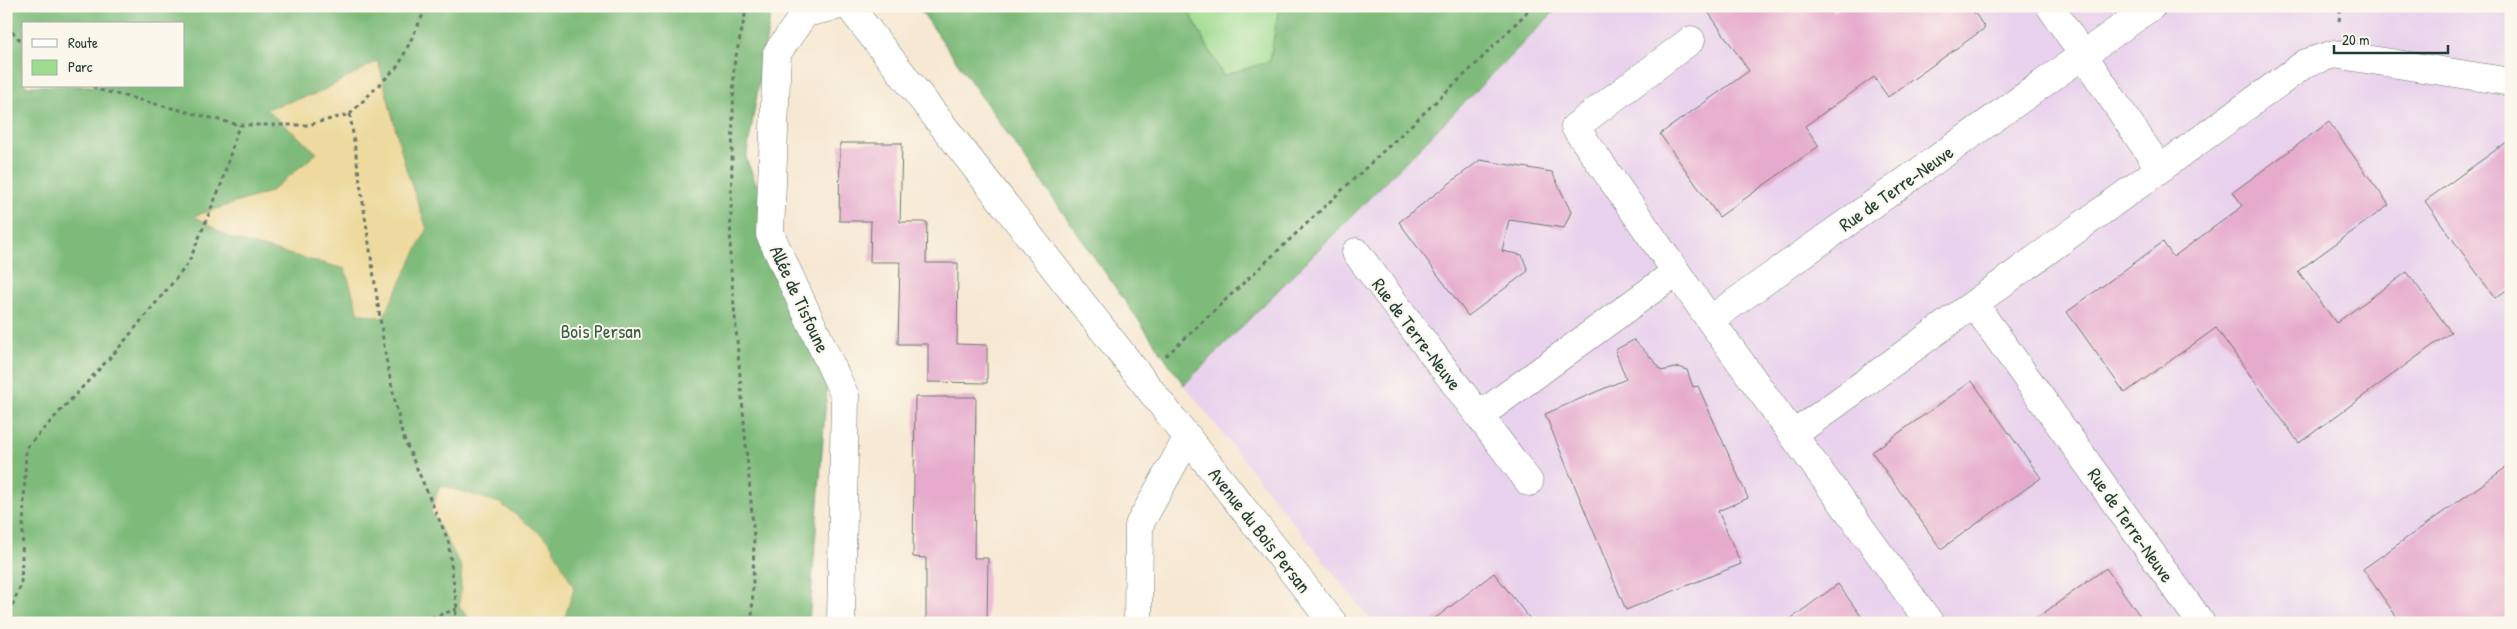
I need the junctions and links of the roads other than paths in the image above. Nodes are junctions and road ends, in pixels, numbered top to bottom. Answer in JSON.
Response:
{"nodes":[{"id":1,"x":836,"y":6,"type":"edge"},
{"id":2,"x":849,"y":6,"type":"edge"},
{"id":3,"x":2050,"y":6,"type":"edge"},
{"id":4,"x":2152,"y":6,"type":"edge"},
{"id":5,"x":1691,"y":40,"type":"dead end"},
{"id":6,"x":2082,"y":56,"type":"junction"},
{"id":7,"x":2511,"y":82,"type":"edge"},
{"id":8,"x":2160,"y":169,"type":"junction"},
{"id":9,"x":1356,"y":252,"type":"dead end"},
{"id":10,"x":1676,"y":272,"type":"junction"},
{"id":11,"x":1974,"y":304,"type":"junction"},
{"id":12,"x":1710,"y":320,"type":"junction"},
{"id":13,"x":1479,"y":416,"type":"junction"},
{"id":14,"x":1793,"y":435,"type":"junction"},
{"id":15,"x":1188,"y":438,"type":"junction"},
{"id":16,"x":1529,"y":482,"type":"dead end"},
{"id":17,"x":841,"y":623,"type":"edge"},
{"id":18,"x":1138,"y":623,"type":"edge"},
{"id":19,"x":1332,"y":623,"type":"edge"},
{"id":20,"x":1930,"y":623,"type":"edge"},
{"id":21,"x":2200,"y":623,"type":"edge"}],
"edges":[{"from":1,"to":17,"type":"street","name":"Allée de Tisfoune"},
{"from":2,"to":15,"type":"street"},
{"from":3,"to":6,"type":"street"},
{"from":4,"to":6,"type":"street","name":"Rue de Terre-Neuve"},
{"from":5,"to":10,"type":"street"},
{"from":6,"to":8,"type":"street"},
{"from":6,"to":12,"type":"street","name":"Rue de Terre-Neuve"},
{"from":7,"to":8,"type":"street"},
{"from":8,"to":11,"type":"street"},
{"from":9,"to":13,"type":"street","name":"Rue de Terre-Neuve"},
{"from":10,"to":12,"type":"street"},
{"from":10,"to":13,"type":"street"},
{"from":11,"to":14,"type":"street"},
{"from":11,"to":21,"type":"street","name":"Rue de Terre-Neuve"},
{"from":12,"to":14,"type":"street"},
{"from":13,"to":16,"type":"street","name":"Rue de Terre-Neuve"},
{"from":14,"to":20,"type":"street"},
{"from":15,"to":18,"type":"street"},
{"from":15,"to":19,"type":"street","name":"Avenue du Bois Persan"}]}
